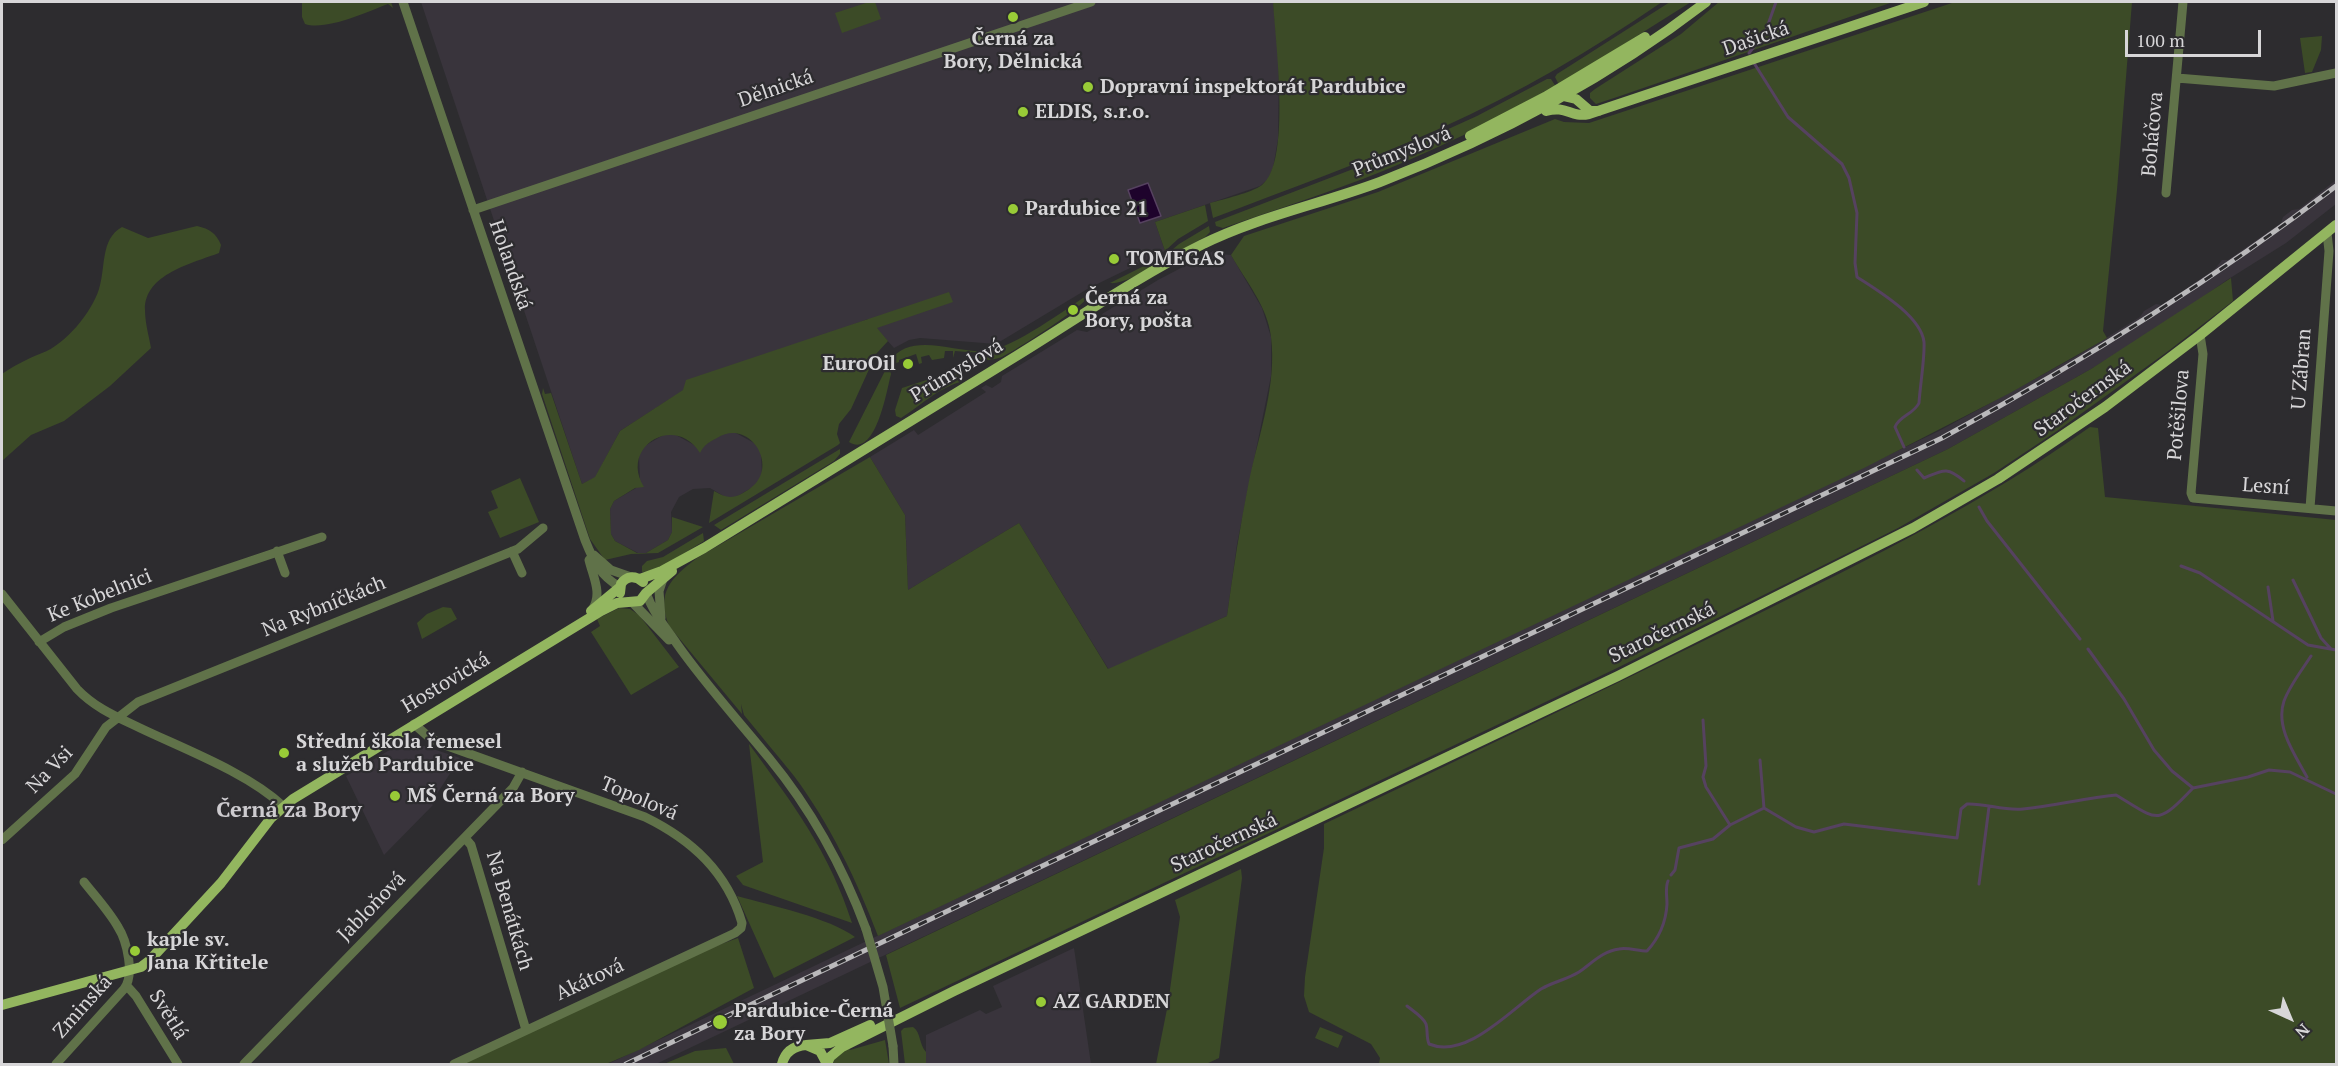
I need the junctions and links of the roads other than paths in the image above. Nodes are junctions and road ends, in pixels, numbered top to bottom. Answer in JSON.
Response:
{"nodes":[{"id":1,"x":403,"y":2,"type":"edge"},
{"id":2,"x":1091,"y":2,"type":"edge"},
{"id":3,"x":1699,"y":2,"type":"edge"},
{"id":4,"x":1706,"y":2,"type":"edge"},
{"id":5,"x":1924,"y":2,"type":"edge"},
{"id":6,"x":2183,"y":2,"type":"edge"},
{"id":7,"x":2337,"y":73,"type":"edge"},
{"id":8,"x":2177,"y":78,"type":"junction"},
{"id":9,"x":1582,"y":85,"type":"junction"},
{"id":10,"x":1562,"y":92,"type":"junction"},
{"id":11,"x":1581,"y":103,"type":"junction"},
{"id":12,"x":1569,"y":111,"type":"junction"},
{"id":13,"x":1599,"y":111,"type":"junction"},
{"id":14,"x":1519,"y":121,"type":"junction"},
{"id":15,"x":2166,"y":193,"type":"dead end"},
{"id":16,"x":1299,"y":209,"type":"junction"},
{"id":17,"x":473,"y":210,"type":"junction"},
{"id":18,"x":2337,"y":225,"type":"edge"},
{"id":19,"x":2327,"y":233,"type":"junction"},
{"id":20,"x":2326,"y":296,"type":"junction"},
{"id":21,"x":2337,"y":297,"type":"edge"},
{"id":22,"x":2200,"y":335,"type":"junction"},
{"id":23,"x":2193,"y":498,"type":"joint"},
{"id":24,"x":2310,"y":508,"type":"junction"},
{"id":25,"x":2337,"y":511,"type":"edge"},
{"id":26,"x":543,"y":528,"type":"dead end"},
{"id":27,"x":322,"y":537,"type":"dead end"},
{"id":28,"x":585,"y":540,"type":"junction"},
{"id":29,"x":704,"y":548,"type":"junction"},
{"id":30,"x":277,"y":551,"type":"junction"},
{"id":31,"x":512,"y":551,"type":"junction"},
{"id":32,"x":285,"y":573,"type":"dead end"},
{"id":33,"x":522,"y":573,"type":"dead end"},
{"id":34,"x":665,"y":577,"type":"junction"},
{"id":35,"x":635,"y":578,"type":"junction"},
{"id":36,"x":620,"y":587,"type":"junction"},
{"id":37,"x":646,"y":593,"type":"junction"},
{"id":38,"x":2,"y":594,"type":"edge"},
{"id":39,"x":632,"y":603,"type":"junction"},
{"id":40,"x":591,"y":611,"type":"junction"},
{"id":41,"x":666,"y":628,"type":"junction"},
{"id":42,"x":39,"y":642,"type":"junction"},
{"id":43,"x":547,"y":643,"type":"junction"},
{"id":44,"x":688,"y":660,"type":"junction"},
{"id":45,"x":116,"y":717,"type":"junction"},
{"id":46,"x":414,"y":724,"type":"junction"},
{"id":47,"x":522,"y":772,"type":"junction"},
{"id":48,"x":283,"y":806,"type":"junction"},
{"id":49,"x":465,"y":838,"type":"junction"},
{"id":50,"x":2,"y":840,"type":"edge"},
{"id":51,"x":84,"y":882,"type":"dead end"},
{"id":52,"x":741,"y":928,"type":"joint"},
{"id":53,"x":129,"y":971,"type":"junction"},
{"id":54,"x":127,"y":986,"type":"junction"},
{"id":55,"x":954,"y":991,"type":"junction"},
{"id":56,"x":2,"y":1005,"type":"edge"},
{"id":57,"x":526,"y":1030,"type":"junction"},
{"id":58,"x":806,"y":1045,"type":"junction"},
{"id":59,"x":782,"y":1062,"type":"edge"},
{"id":60,"x":56,"y":1065,"type":"edge"},
{"id":61,"x":178,"y":1065,"type":"edge"},
{"id":62,"x":244,"y":1065,"type":"edge"},
{"id":63,"x":454,"y":1065,"type":"edge"},
{"id":64,"x":827,"y":1065,"type":"edge"},
{"id":65,"x":894,"y":1065,"type":"edge"}],
"edges":[{"from":1,"to":17,"type":"street","name":"Holandská"},
{"from":2,"to":17,"type":"street","name":"Dělnická"},
{"from":3,"to":10,"type":"main road","name":"Průmyslová"},
{"from":4,"to":9,"type":"main road","name":"Průmyslová"},
{"from":5,"to":13,"type":"main road","name":"Dašická"},
{"from":6,"to":8,"type":"street","name":"Boháčova"},
{"from":7,"to":8,"type":"street","name":"Boháčova"},
{"from":8,"to":15,"type":"street","name":"Boháčova"},
{"from":9,"to":10,"type":"main road","name":"Průmyslová"},
{"from":9,"to":11,"type":"main road"},
{"from":10,"to":11,"type":"main road"},
{"from":10,"to":12,"type":"main road"},
{"from":10,"to":14,"type":"main road","name":"Průmyslová"},
{"from":10,"to":16,"type":"main road","name":"Průmyslová"},
{"from":11,"to":13,"type":"main road"},
{"from":12,"to":13,"type":"main road","name":"Dašická"},
{"from":12,"to":14,"type":"main road","name":"Dašická"},
{"from":14,"to":16,"type":"main road","name":"Průmyslová"},
{"from":16,"to":29,"type":"main road","name":"Průmyslová"},
{"from":17,"to":28,"type":"street","name":"Holandská"},
{"from":18,"to":19,"type":"main road","name":"Staročernská"},
{"from":19,"to":20,"type":"street","name":"U Zábran"},
{"from":19,"to":22,"type":"main road","name":"Staročernská"},
{"from":20,"to":21,"type":"street"},
{"from":20,"to":24,"type":"street","name":"U Zábran"},
{"from":22,"to":23,"type":"street","name":"Potěšilova"},
{"from":22,"to":55,"type":"main road","name":"Staročernská"},
{"from":23,"to":24,"type":"street","name":"Lesní"},
{"from":24,"to":25,"type":"street","name":"Lesní"},
{"from":26,"to":31,"type":"street","name":"Na Rybníčkách"},
{"from":27,"to":30,"type":"street","name":"Ke Kobelnici"},
{"from":28,"to":35,"type":"street","name":"Holandská"},
{"from":28,"to":36,"type":"street","name":"Holandská"},
{"from":28,"to":40,"type":"street","name":"Holandská"},
{"from":29,"to":34,"type":"main road","name":"Průmyslová"},
{"from":29,"to":35,"type":"main road","name":"Průmyslová"},
{"from":30,"to":32,"type":"street"},
{"from":30,"to":42,"type":"street","name":"Ke Kobelnici"},
{"from":31,"to":33,"type":"street"},
{"from":31,"to":45,"type":"street","name":"Na Rybníčkách"},
{"from":34,"to":37,"type":"main road","name":"Průmyslová"},
{"from":34,"to":41,"type":"street"},
{"from":35,"to":36,"type":"main road","name":"Hostovická"},
{"from":35,"to":37,"type":"main road"},
{"from":36,"to":39,"type":"main road"},
{"from":36,"to":40,"type":"main road","name":"Hostovická"},
{"from":37,"to":39,"type":"main road","name":"Hostovická"},
{"from":37,"to":41,"type":"street"},
{"from":38,"to":42,"type":"street"},
{"from":39,"to":43,"type":"main road","name":"Hostovická"},
{"from":39,"to":44,"type":"street"},
{"from":40,"to":43,"type":"main road","name":"Hostovická"},
{"from":41,"to":44,"type":"street"},
{"from":42,"to":45,"type":"street","name":"Ke Kobelnici"},
{"from":43,"to":46,"type":"main road","name":"Hostovická"},
{"from":44,"to":65,"type":"street","bridge":true},
{"from":45,"to":48,"type":"street","name":"Ke Kobelnici"},
{"from":45,"to":50,"type":"street","name":"Na Vsi"},
{"from":46,"to":47,"type":"street","name":"Topolová"},
{"from":46,"to":48,"type":"main road","name":"Hostovická"},
{"from":47,"to":49,"type":"street","name":"Jabloňová"},
{"from":47,"to":52,"type":"street","name":"Topolová"},
{"from":48,"to":53,"type":"main road","name":"Hostovická"},
{"from":49,"to":57,"type":"street","name":"Na Benátkách"},
{"from":49,"to":62,"type":"street","name":"Jabloňová"},
{"from":51,"to":53,"type":"street"},
{"from":52,"to":57,"type":"street","name":"Akátová"},
{"from":53,"to":54,"type":"street","name":"Zminská"},
{"from":53,"to":56,"type":"main road","name":"Hostovická"},
{"from":54,"to":60,"type":"street","name":"Zminská"},
{"from":54,"to":61,"type":"street","name":"Světlá"},
{"from":55,"to":58,"type":"main road","name":"Staročernská"},
{"from":55,"to":64,"type":"main road","name":"Staročernská"},
{"from":57,"to":63,"type":"street","name":"Akátová"},
{"from":58,"to":59,"type":"main road"},
{"from":58,"to":64,"type":"main road"}]}
